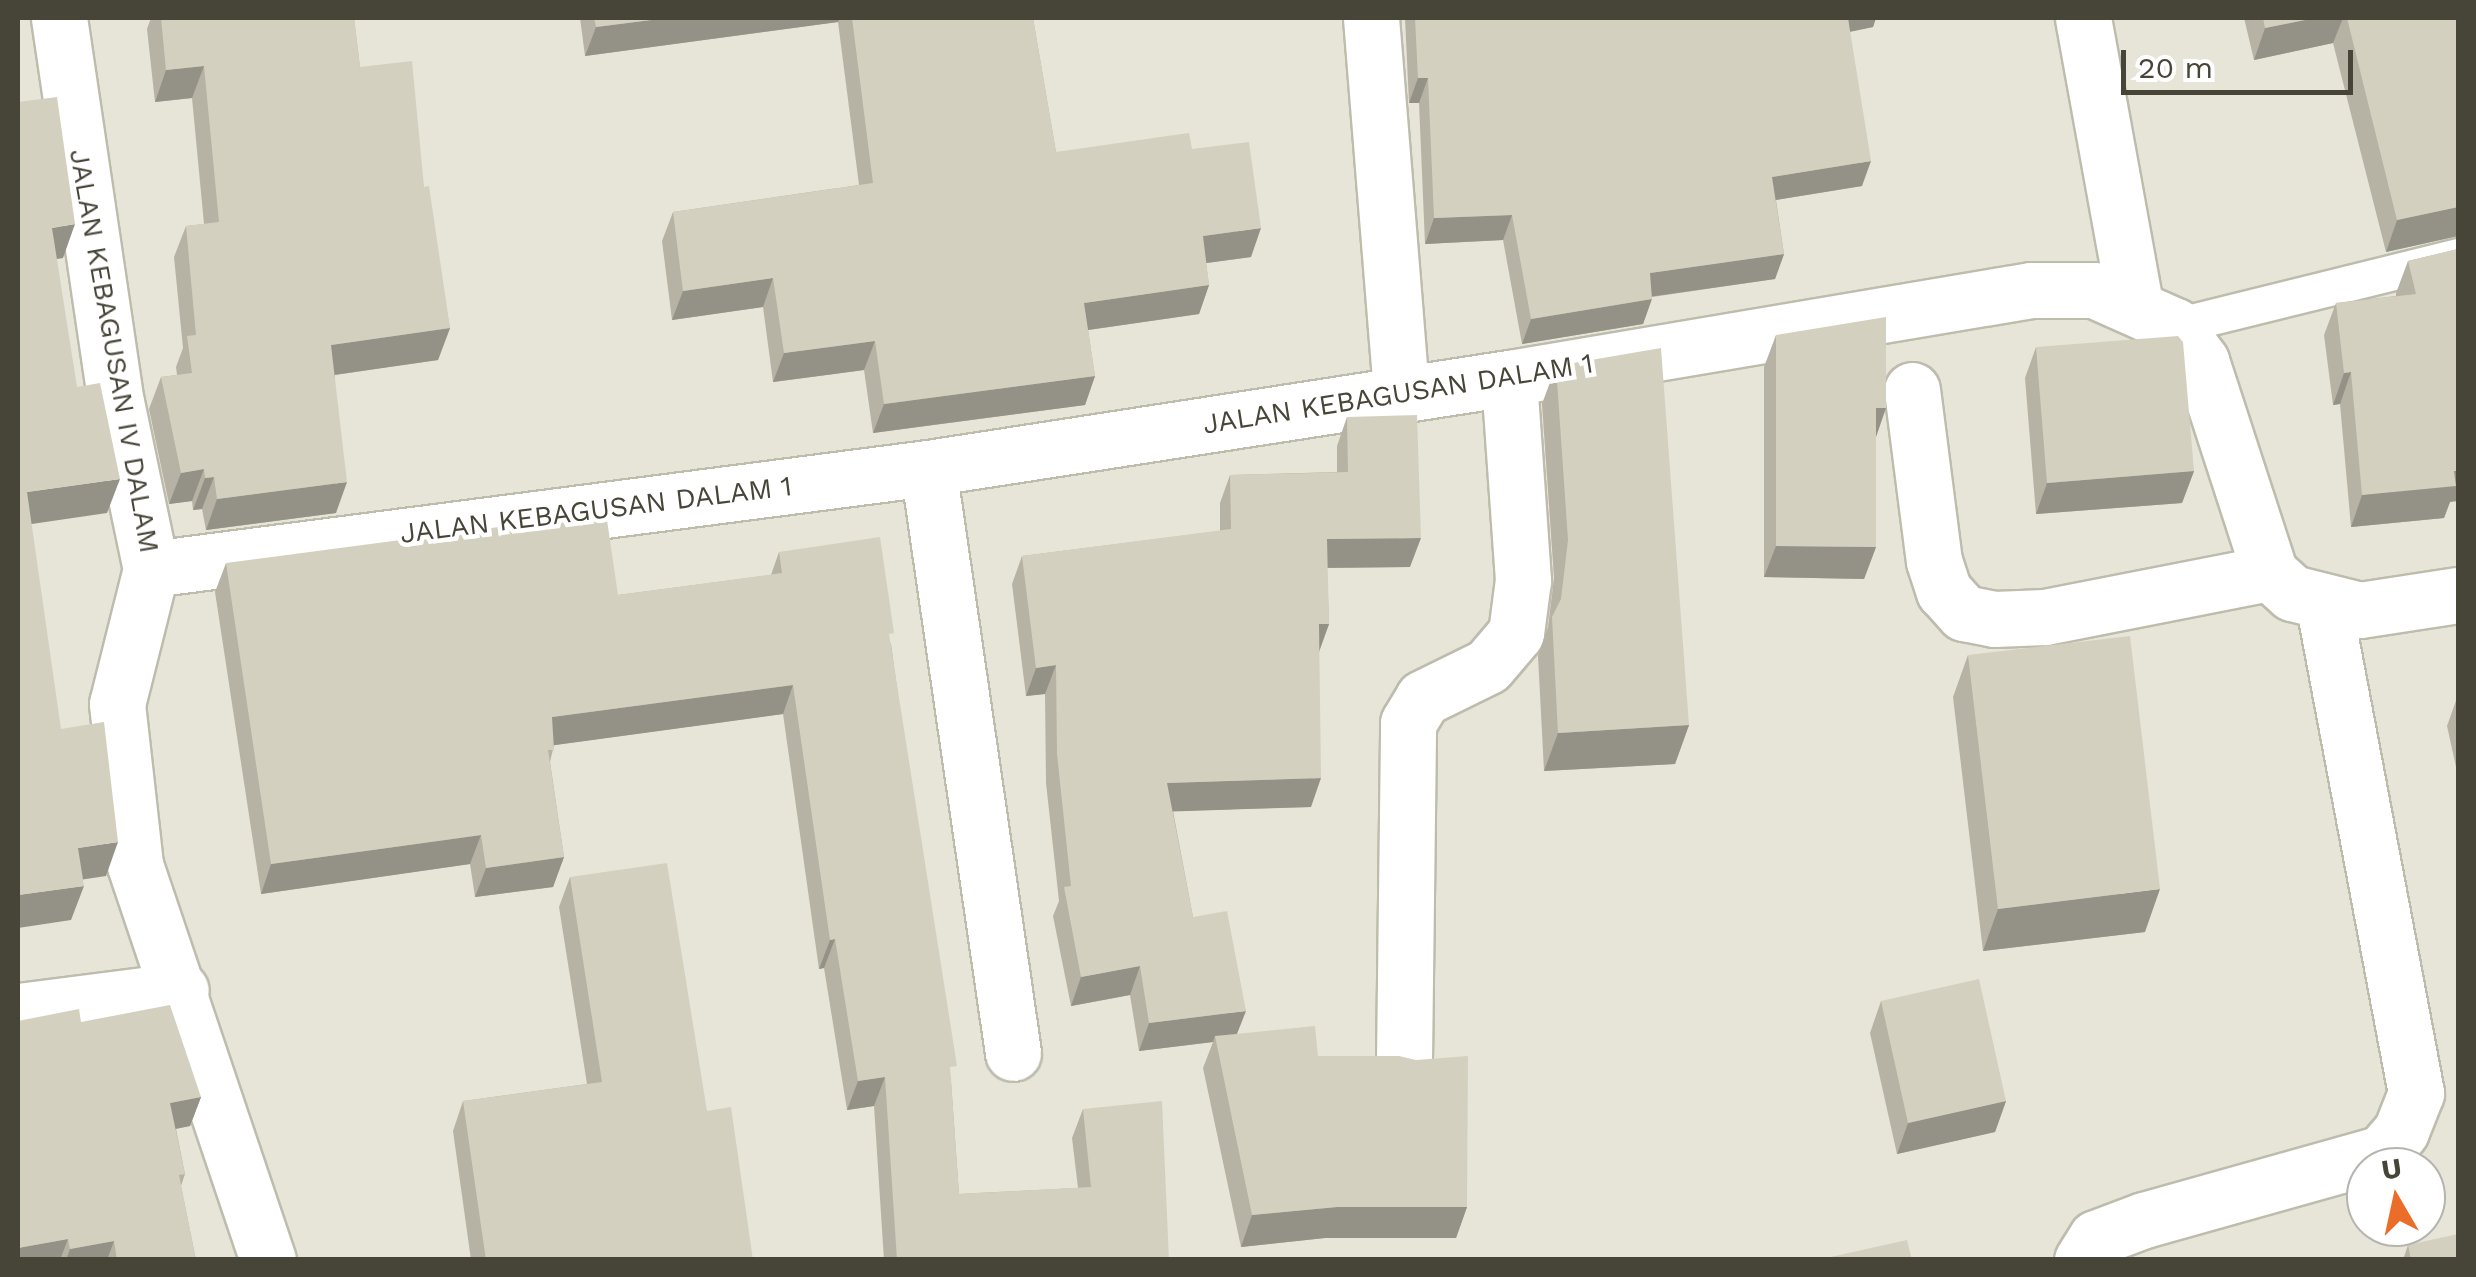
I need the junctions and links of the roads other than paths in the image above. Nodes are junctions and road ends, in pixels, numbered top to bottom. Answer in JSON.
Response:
{"nodes":[{"id":1,"x":59,"y":18,"type":"edge"},
{"id":2,"x":1372,"y":18,"type":"edge"},
{"id":3,"x":2083,"y":18,"type":"edge"},
{"id":4,"x":2458,"y":256,"type":"edge"},
{"id":5,"x":2155,"y":316,"type":"junction"},
{"id":6,"x":1509,"y":378,"type":"junction"},
{"id":7,"x":1912,"y":390,"type":"dead end"},
{"id":8,"x":1401,"y":393,"type":"junction"},
{"id":9,"x":928,"y":468,"type":"junction"},
{"id":10,"x":151,"y":569,"type":"junction"},
{"id":11,"x":2270,"y":573,"type":"junction"},
{"id":12,"x":2458,"y":595,"type":"edge"},
{"id":13,"x":2324,"y":604,"type":"junction"},
{"id":14,"x":181,"y":990,"type":"junction"},
{"id":15,"x":18,"y":1011,"type":"edge"},
{"id":16,"x":1013,"y":1053,"type":"dead end"},
{"id":17,"x":1404,"y":1061,"type":"edge"},
{"id":18,"x":268,"y":1260,"type":"edge"},
{"id":19,"x":2082,"y":1260,"type":"edge"}],
"edges":[{"from":1,"to":10,"type":"street","name":"JALAN KEBAGUSAN IV DALAM"},
{"from":2,"to":8,"type":"street"},
{"from":3,"to":5,"type":"street"},
{"from":4,"to":5,"type":"lane"},
{"from":5,"to":6,"type":"street","name":"JALAN KEBAGUSAN DALAM 1"},
{"from":5,"to":11,"type":"street"},
{"from":6,"to":8,"type":"street","name":"JALAN KEBAGUSAN DALAM 1"},
{"from":6,"to":17,"type":"street"},
{"from":7,"to":11,"type":"street"},
{"from":8,"to":9,"type":"street","name":"JALAN KEBAGUSAN DALAM 1"},
{"from":9,"to":10,"type":"street","name":"JALAN KEBAGUSAN DALAM 1"},
{"from":9,"to":16,"type":"street"},
{"from":10,"to":14,"type":"street","name":"JALAN KEBAGUSAN IV DALAM"},
{"from":11,"to":13,"type":"street"},
{"from":12,"to":13,"type":"street"},
{"from":13,"to":19,"type":"street"},
{"from":14,"to":15,"type":"street"},
{"from":14,"to":18,"type":"street","name":"JALAN KEBAGUSAN IV DALAM"}]}
